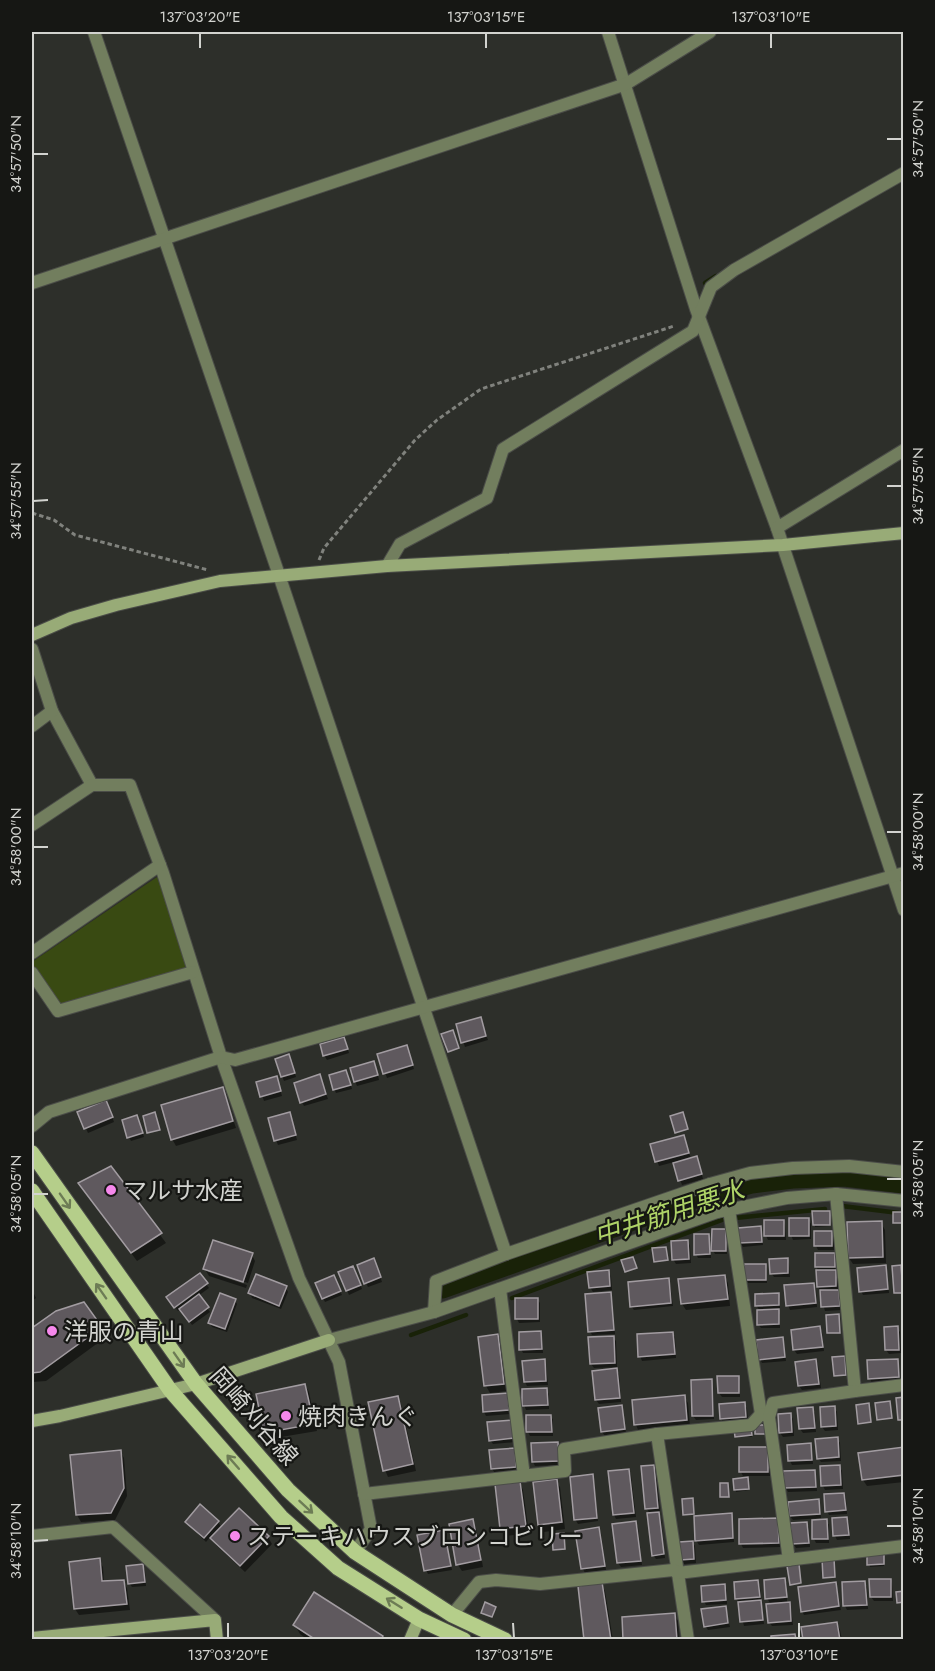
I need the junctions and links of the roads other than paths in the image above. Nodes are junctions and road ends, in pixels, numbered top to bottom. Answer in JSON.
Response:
{"nodes":[{"id":1,"x":94,"y":32,"type":"edge"},
{"id":2,"x":608,"y":32,"type":"edge"},
{"id":3,"x":710,"y":32,"type":"edge"},
{"id":4,"x":626,"y":84,"type":"junction"},
{"id":5,"x":903,"y":173,"type":"edge"},
{"id":6,"x":164,"y":238,"type":"junction"},
{"id":7,"x":32,"y":283,"type":"edge"},
{"id":8,"x":697,"y":312,"type":"junction"},
{"id":9,"x":903,"y":450,"type":"edge"},
{"id":10,"x":777,"y":528,"type":"junction"},
{"id":11,"x":903,"y":533,"type":"edge"},
{"id":12,"x":783,"y":545,"type":"junction"},
{"id":13,"x":387,"y":566,"type":"junction"},
{"id":14,"x":279,"y":575,"type":"junction"},
{"id":15,"x":32,"y":635,"type":"edge"},
{"id":16,"x":32,"y":649,"type":"edge"},
{"id":17,"x":52,"y":711,"type":"junction"},
{"id":18,"x":32,"y":726,"type":"edge"},
{"id":19,"x":92,"y":784,"type":"junction"},
{"id":20,"x":32,"y":825,"type":"edge"},
{"id":21,"x":160,"y":865,"type":"junction"},
{"id":22,"x":898,"y":875,"type":"edge"},
{"id":23,"x":903,"y":910,"type":"edge"},
{"id":24,"x":32,"y":953,"type":"edge"},
{"id":25,"x":193,"y":972,"type":"junction"},
{"id":26,"x":32,"y":973,"type":"edge"},
{"id":27,"x":423,"y":1008,"type":"junction"},
{"id":28,"x":221,"y":1057,"type":"junction"},
{"id":29,"x":32,"y":1126,"type":"edge"},
{"id":30,"x":32,"y":1154,"type":"edge"},
{"id":31,"x":903,"y":1172,"type":"edge"},
{"id":32,"x":710,"y":1184,"type":"junction"},
{"id":33,"x":32,"y":1191,"type":"edge"},
{"id":34,"x":836,"y":1194,"type":"junction"},
{"id":35,"x":903,"y":1201,"type":"edge"},
{"id":36,"x":723,"y":1211,"type":"junction"},
{"id":37,"x":506,"y":1254,"type":"junction"},
{"id":38,"x":500,"y":1289,"type":"junction"},
{"id":39,"x":434,"y":1312,"type":"junction"},
{"id":40,"x":329,"y":1340,"type":"junction"},
{"id":41,"x":196,"y":1384,"type":"junction"},
{"id":42,"x":903,"y":1385,"type":"edge"},
{"id":43,"x":170,"y":1390,"type":"junction"},
{"id":44,"x":855,"y":1391,"type":"junction"},
{"id":45,"x":765,"y":1416,"type":"junction"},
{"id":46,"x":32,"y":1421,"type":"edge"},
{"id":47,"x":657,"y":1434,"type":"junction"},
{"id":48,"x":524,"y":1476,"type":"junction"},
{"id":49,"x":364,"y":1494,"type":"junction"},
{"id":50,"x":32,"y":1536,"type":"edge"},
{"id":51,"x":903,"y":1546,"type":"edge"},
{"id":52,"x":355,"y":1552,"type":"junction"},
{"id":53,"x":789,"y":1560,"type":"junction"},
{"id":54,"x":678,"y":1573,"type":"junction"},
{"id":55,"x":452,"y":1615,"type":"junction"},
{"id":56,"x":419,"y":1619,"type":"junction"},
{"id":57,"x":215,"y":1620,"type":"junction"},
{"id":58,"x":32,"y":1638,"type":"edge"},
{"id":59,"x":217,"y":1640,"type":"edge"},
{"id":60,"x":410,"y":1640,"type":"edge"},
{"id":61,"x":464,"y":1640,"type":"edge"},
{"id":62,"x":505,"y":1640,"type":"edge"},
{"id":63,"x":688,"y":1640,"type":"edge"}],
"edges":[{"from":1,"to":6,"type":"street"},
{"from":2,"to":4,"type":"street"},
{"from":3,"to":4,"type":"street"},
{"from":4,"to":6,"type":"street"},
{"from":4,"to":8,"type":"street"},
{"from":5,"to":8,"type":"street"},
{"from":6,"to":7,"type":"street"},
{"from":6,"to":14,"type":"street"},
{"from":8,"to":10,"type":"street"},
{"from":8,"to":13,"type":"street"},
{"from":9,"to":10,"type":"street"},
{"from":10,"to":12,"type":"street"},
{"from":11,"to":12,"type":"street"},
{"from":12,"to":13,"type":"street"},
{"from":12,"to":22,"type":"street"},
{"from":13,"to":14,"type":"street"},
{"from":14,"to":15,"type":"street"},
{"from":14,"to":27,"type":"street"},
{"from":16,"to":17,"type":"street"},
{"from":17,"to":18,"type":"street"},
{"from":17,"to":19,"type":"street"},
{"from":19,"to":20,"type":"street"},
{"from":19,"to":21,"type":"street"},
{"from":21,"to":24,"type":"street"},
{"from":21,"to":25,"type":"street"},
{"from":22,"to":23,"type":"street"},
{"from":22,"to":27,"type":"street"},
{"from":25,"to":26,"type":"street"},
{"from":25,"to":28,"type":"street"},
{"from":27,"to":28,"type":"street"},
{"from":27,"to":37,"type":"street"},
{"from":28,"to":29,"type":"street"},
{"from":28,"to":40,"type":"street"},
{"from":30,"to":41,"type":"main road","name":"岡崎刈谷線","one_way":true},
{"from":31,"to":32,"type":"street"},
{"from":32,"to":36,"type":"street"},
{"from":32,"to":37,"type":"street"},
{"from":43,"to":33,"type":"main road","name":"岡崎刈谷線","one_way":true},
{"from":34,"to":35,"type":"street"},
{"from":34,"to":36,"type":"street"},
{"from":34,"to":44,"type":"street"},
{"from":36,"to":38,"type":"street"},
{"from":36,"to":45,"type":"street"},
{"from":37,"to":39,"type":"street"},
{"from":38,"to":39,"type":"street"},
{"from":38,"to":48,"type":"street"},
{"from":39,"to":40,"type":"street"},
{"from":40,"to":41,"type":"street"},
{"from":40,"to":49,"type":"street"},
{"from":41,"to":43,"type":"street"},
{"from":41,"to":52,"type":"main road","name":"岡崎刈谷線","one_way":true},
{"from":42,"to":44,"type":"street"},
{"from":43,"to":46,"type":"street"},
{"from":56,"to":43,"type":"main road","name":"岡崎刈谷線","one_way":true},
{"from":44,"to":45,"type":"street"},
{"from":45,"to":47,"type":"street"},
{"from":45,"to":53,"type":"street"},
{"from":47,"to":48,"type":"street"},
{"from":47,"to":54,"type":"street"},
{"from":48,"to":49,"type":"street"},
{"from":49,"to":52,"type":"street"},
{"from":50,"to":57,"type":"street"},
{"from":51,"to":53,"type":"street"},
{"from":52,"to":55,"type":"main road","name":"岡崎刈谷線"},
{"from":53,"to":54,"type":"street"},
{"from":54,"to":55,"type":"street"},
{"from":54,"to":63,"type":"street"},
{"from":55,"to":62,"type":"main road","name":"岡崎刈谷線"},
{"from":56,"to":60,"type":"street"},
{"from":56,"to":61,"type":"main road","name":"岡崎刈谷線"},
{"from":57,"to":58,"type":"street"},
{"from":57,"to":59,"type":"street"}]}
